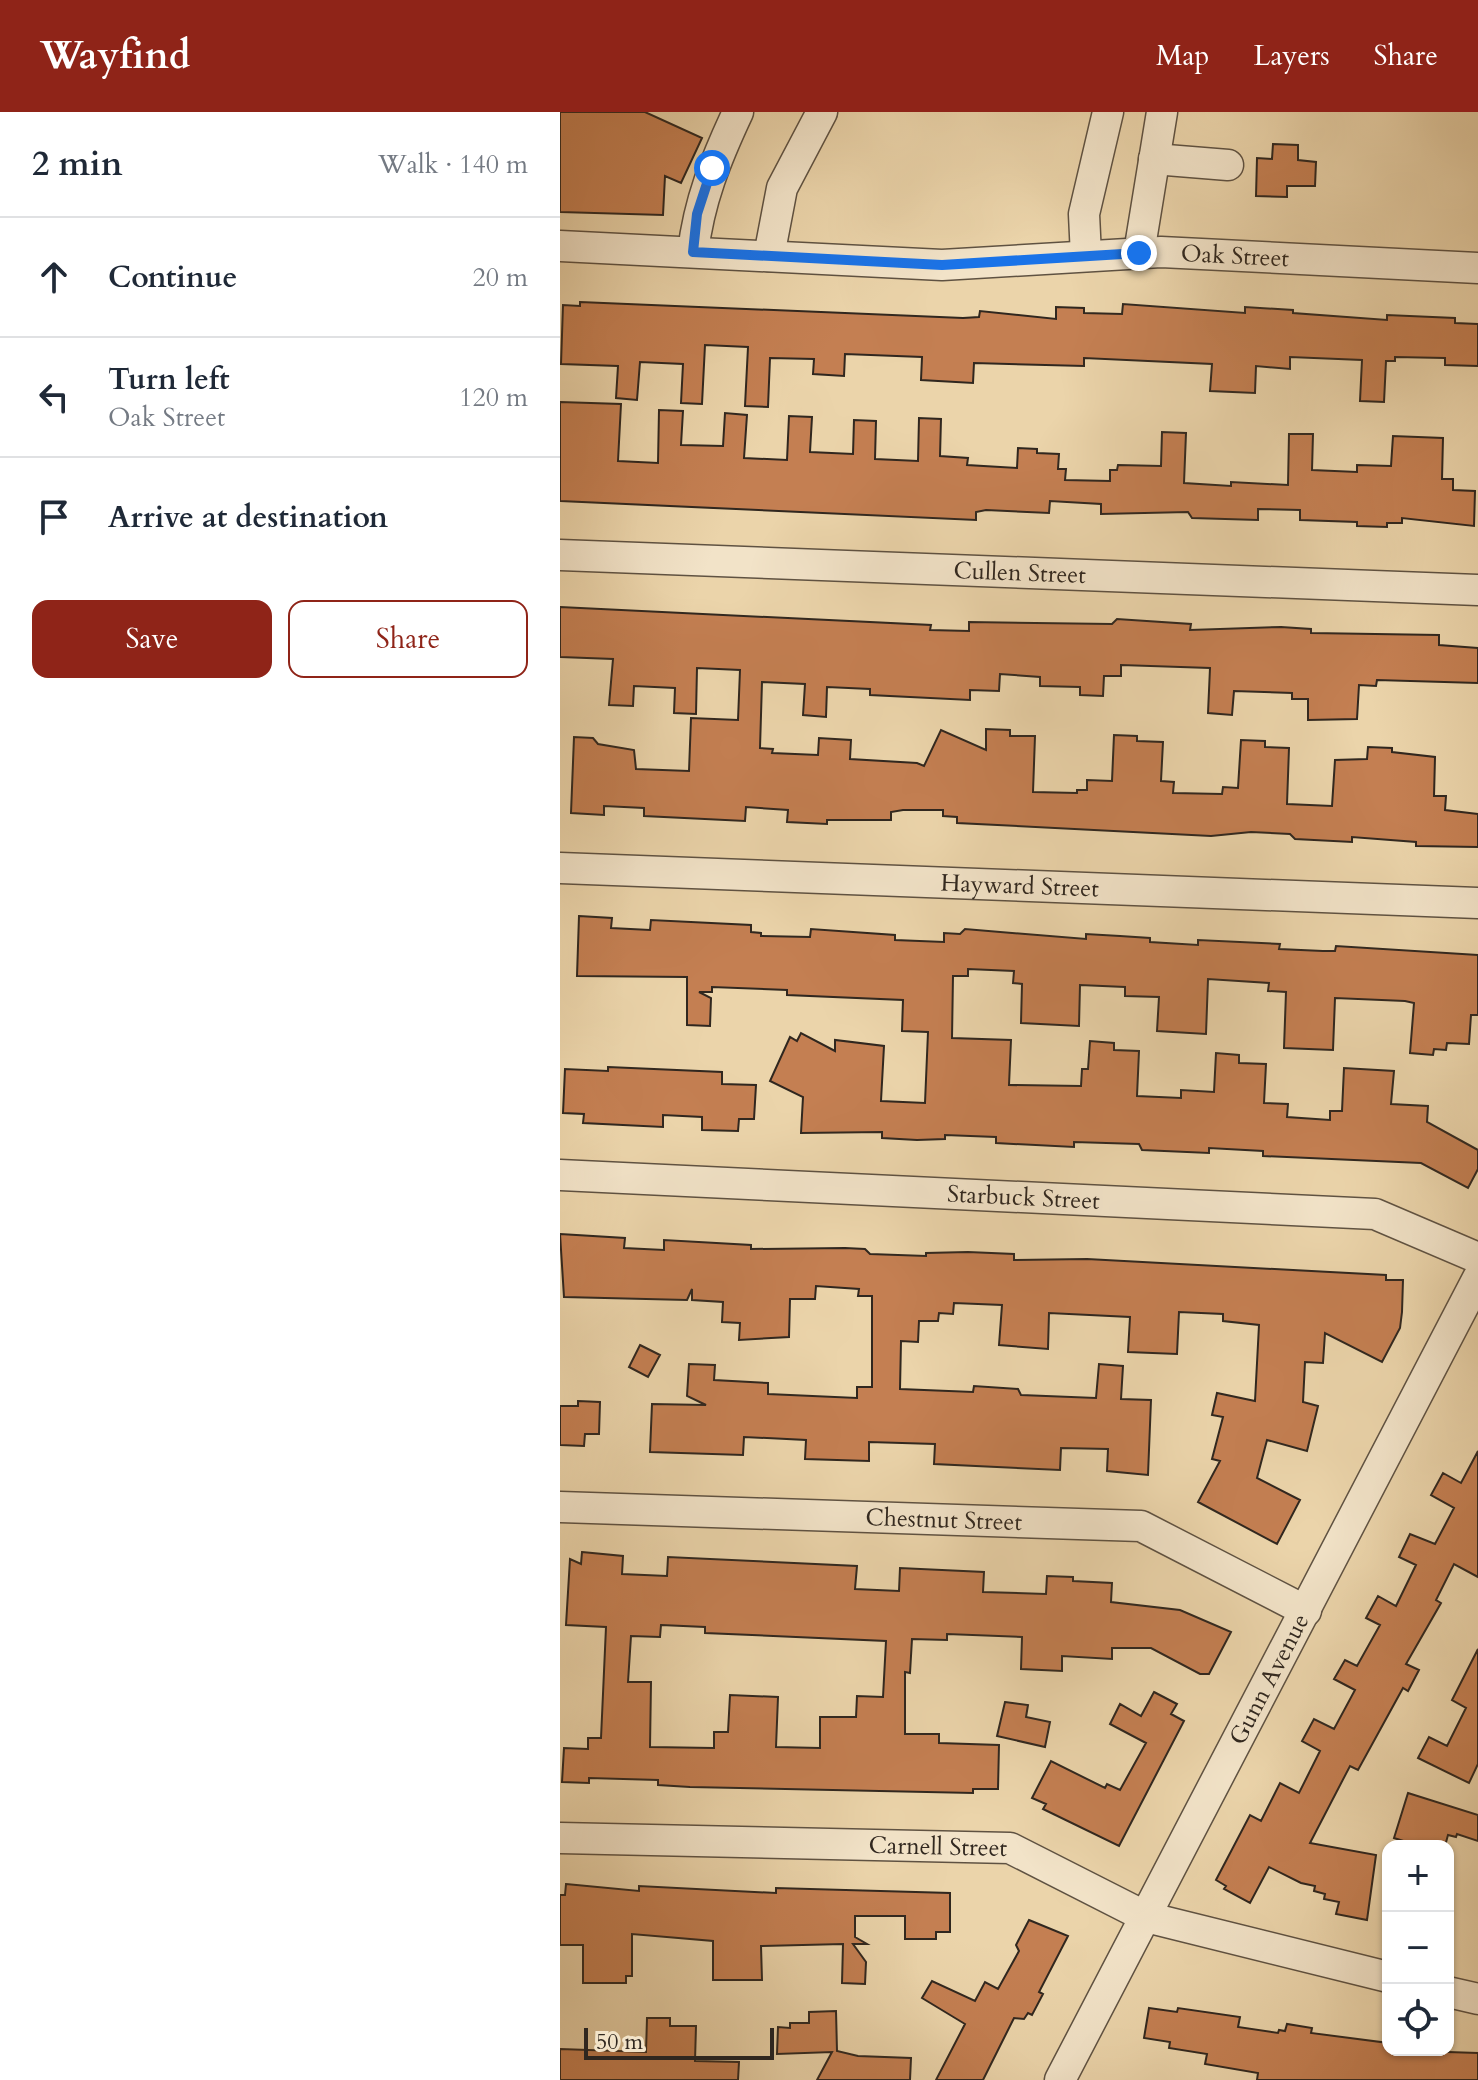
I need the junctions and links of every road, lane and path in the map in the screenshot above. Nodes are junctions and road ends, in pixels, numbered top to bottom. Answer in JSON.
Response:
{"nodes":[{"id":1,"x":738,"y":112,"type":"edge"},
{"id":2,"x":822,"y":112,"type":"edge"},
{"id":3,"x":1108,"y":112,"type":"edge"},
{"id":4,"x":1162,"y":112,"type":"edge"},
{"id":5,"x":1154,"y":159,"type":"junction"},
{"id":6,"x":1228,"y":165,"type":"dead end"},
{"id":7,"x":560,"y":246,"type":"edge"},
{"id":8,"x":693,"y":252,"type":"junction"},
{"id":9,"x":1139,"y":253,"type":"junction"},
{"id":10,"x":769,"y":256,"type":"junction"},
{"id":11,"x":1086,"y":256,"type":"junction"},
{"id":12,"x":1478,"y":268,"type":"edge"},
{"id":13,"x":560,"y":555,"type":"edge"},
{"id":14,"x":1478,"y":590,"type":"edge"},
{"id":15,"x":560,"y":868,"type":"edge"},
{"id":16,"x":1478,"y":903,"type":"edge"},
{"id":17,"x":560,"y":1175,"type":"edge"},
{"id":18,"x":1478,"y":1258,"type":"edge"},
{"id":19,"x":1478,"y":1278,"type":"edge"},
{"id":20,"x":560,"y":1507,"type":"edge"},
{"id":21,"x":1306,"y":1611,"type":"junction"},
{"id":22,"x":560,"y":1838,"type":"edge"},
{"id":23,"x":1146,"y":1917,"type":"junction"},
{"id":24,"x":1382,"y":1976,"type":"edge"},
{"id":25,"x":1454,"y":1993,"type":"edge"},
{"id":26,"x":1478,"y":1999,"type":"edge"},
{"id":27,"x":1060,"y":2080,"type":"edge"}],
"edges":[{"from":1,"to":8,"type":"street"},
{"from":2,"to":10,"type":"street"},
{"from":3,"to":11,"type":"street"},
{"from":4,"to":5,"type":"street"},
{"from":5,"to":6,"type":"street"},
{"from":5,"to":9,"type":"street"},
{"from":7,"to":8,"type":"street","name":"Oak Street"},
{"from":8,"to":10,"type":"street","name":"Oak Street"},
{"from":9,"to":11,"type":"street","name":"Oak Street"},
{"from":9,"to":12,"type":"street","name":"Oak Street"},
{"from":10,"to":11,"type":"street","name":"Oak Street"},
{"from":13,"to":14,"type":"street","name":"Cullen Street"},
{"from":15,"to":16,"type":"street","name":"Hayward Street"},
{"from":17,"to":18,"type":"street","name":"Starbuck Street"},
{"from":19,"to":21,"type":"street","name":"Gunn Avenue"},
{"from":20,"to":21,"type":"street","name":"Chestnut Street"},
{"from":21,"to":23,"type":"street","name":"Gunn Avenue"},
{"from":22,"to":23,"type":"street","name":"Carnell Street"},
{"from":23,"to":24,"type":"street","name":"Carnell Street"},
{"from":23,"to":27,"type":"street","name":"Gunn Avenue"},
{"from":25,"to":26,"type":"street"}]}
